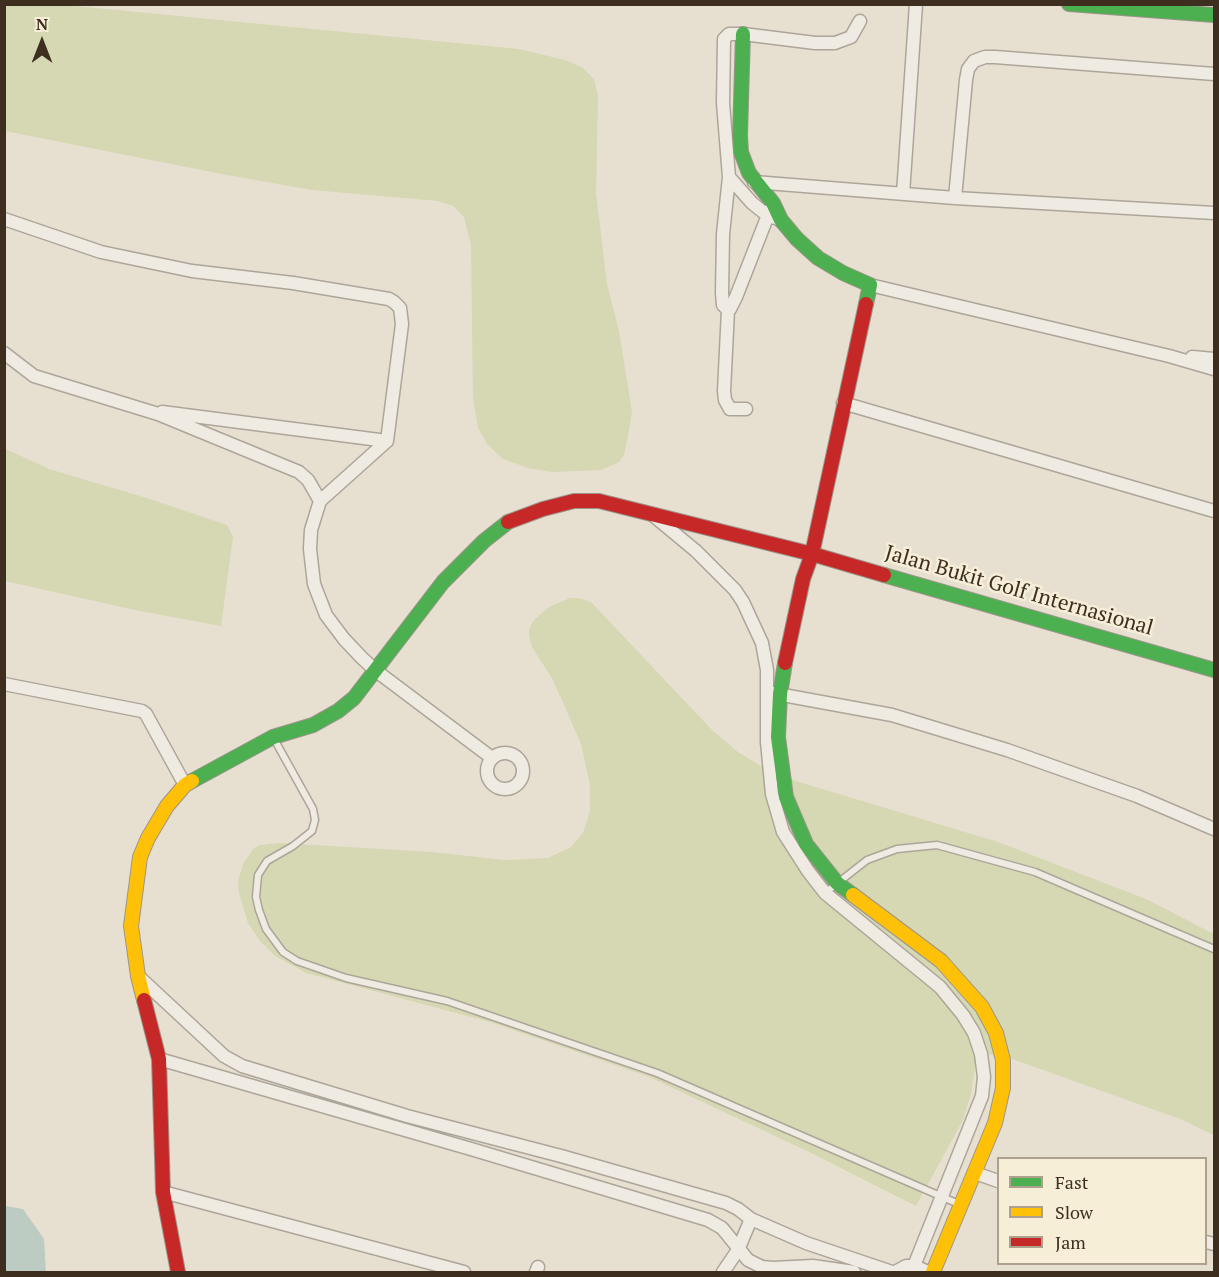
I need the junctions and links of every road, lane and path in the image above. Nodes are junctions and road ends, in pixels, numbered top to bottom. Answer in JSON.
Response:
{"nodes":[{"id":1,"x":915,"y":4,"type":"edge"},
{"id":2,"x":1070,"y":5,"type":"edge"},
{"id":3,"x":1182,"y":8,"type":"edge"},
{"id":4,"x":1211,"y":11,"type":"edge"},
{"id":5,"x":860,"y":21,"type":"dead end"},
{"id":6,"x":743,"y":34,"type":"junction"},
{"id":7,"x":1215,"y":74,"type":"edge"},
{"id":8,"x":729,"y":177,"type":"junction"},
{"id":9,"x":754,"y":182,"type":"junction"},
{"id":10,"x":903,"y":194,"type":"junction"},
{"id":11,"x":956,"y":198,"type":"junction"},
{"id":12,"x":770,"y":209,"type":"junction"},
{"id":13,"x":1215,"y":213,"type":"edge"},
{"id":14,"x":4,"y":219,"type":"edge"},
{"id":15,"x":870,"y":285,"type":"junction"},
{"id":16,"x":728,"y":310,"type":"junction"},
{"id":17,"x":4,"y":353,"type":"edge"},
{"id":18,"x":1169,"y":356,"type":"junction"},
{"id":19,"x":1215,"y":359,"type":"edge"},
{"id":20,"x":1215,"y":369,"type":"edge"},
{"id":21,"x":843,"y":403,"type":"junction"},
{"id":22,"x":746,"y":409,"type":"dead end"},
{"id":23,"x":158,"y":414,"type":"junction"},
{"id":24,"x":387,"y":441,"type":"junction"},
{"id":25,"x":320,"y":501,"type":"junction"},
{"id":26,"x":1215,"y":511,"type":"edge"},
{"id":27,"x":652,"y":514,"type":"junction"},
{"id":28,"x":812,"y":554,"type":"junction"},
{"id":29,"x":375,"y":670,"type":"junction"},
{"id":30,"x":1215,"y":670,"type":"edge"},
{"id":31,"x":4,"y":684,"type":"edge"},
{"id":32,"x":774,"y":693,"type":"junction"},
{"id":33,"x":273,"y":737,"type":"junction"},
{"id":34,"x":492,"y":758,"type":"dead end"},
{"id":35,"x":185,"y":785,"type":"junction"},
{"id":36,"x":1215,"y":829,"type":"edge"},
{"id":37,"x":837,"y":883,"type":"junction"},
{"id":38,"x":825,"y":893,"type":"junction"},
{"id":39,"x":1215,"y":949,"type":"edge"},
{"id":40,"x":138,"y":976,"type":"junction"},
{"id":41,"x":159,"y":1059,"type":"junction"},
{"id":42,"x":975,"y":1173,"type":"junction"},
{"id":43,"x":997,"y":1180,"type":"edge"},
{"id":44,"x":163,"y":1192,"type":"junction"},
{"id":45,"x":942,"y":1196,"type":"junction"},
{"id":46,"x":961,"y":1205,"type":"junction"},
{"id":47,"x":751,"y":1219,"type":"junction"},
{"id":48,"x":738,"y":1250,"type":"junction"},
{"id":49,"x":914,"y":1266,"type":"junction"},
{"id":50,"x":178,"y":1272,"type":"edge"},
{"id":51,"x":464,"y":1272,"type":"edge"},
{"id":52,"x":723,"y":1272,"type":"edge"},
{"id":53,"x":854,"y":1272,"type":"edge"},
{"id":54,"x":893,"y":1272,"type":"edge"},
{"id":55,"x":928,"y":1272,"type":"edge"},
{"id":56,"x":933,"y":1272,"type":"edge"}],
"edges":[{"from":1,"to":10,"type":"street"},
{"from":2,"to":3,"type":"street"},
{"from":3,"to":4,"type":"street"},
{"from":5,"to":6,"type":"street"},
{"from":6,"to":8,"type":"street"},
{"from":6,"to":9,"type":"street"},
{"from":7,"to":11,"type":"street"},
{"from":8,"to":12,"type":"street"},
{"from":8,"to":16,"type":"street"},
{"from":9,"to":10,"type":"street"},
{"from":9,"to":12,"type":"street"},
{"from":10,"to":11,"type":"street"},
{"from":11,"to":13,"type":"street"},
{"from":12,"to":15,"type":"street"},
{"from":12,"to":16,"type":"street"},
{"from":14,"to":24,"type":"street"},
{"from":15,"to":18,"type":"street"},
{"from":15,"to":21,"type":"street"},
{"from":16,"to":22,"type":"street"},
{"from":17,"to":23,"type":"street"},
{"from":18,"to":19,"type":"street"},
{"from":18,"to":20,"type":"street"},
{"from":21,"to":26,"type":"street"},
{"from":21,"to":28,"type":"street"},
{"from":23,"to":24,"type":"street"},
{"from":23,"to":25,"type":"street"},
{"from":24,"to":25,"type":"street"},
{"from":25,"to":29,"type":"street"},
{"from":27,"to":28,"type":"street","name":"Jalan Bukit Golf Internasional"},
{"from":27,"to":29,"type":"street","name":"Jalan Bukit Golf Internasional"},
{"from":27,"to":32,"type":"street"},
{"from":28,"to":30,"type":"street","name":"Jalan Bukit Golf Internasional"},
{"from":28,"to":32,"type":"street"},
{"from":29,"to":33,"type":"street","name":"Jalan Bukit Golf Internasional"},
{"from":29,"to":34,"type":"street"},
{"from":31,"to":35,"type":"street"},
{"from":32,"to":36,"type":"street"},
{"from":32,"to":37,"type":"street"},
{"from":32,"to":38,"type":"street"},
{"from":33,"to":35,"type":"street","name":"Jalan Bukit Golf Internasional"},
{"from":33,"to":45,"type":"lane"},
{"from":35,"to":40,"type":"street"},
{"from":37,"to":38,"type":"lane"},
{"from":37,"to":39,"type":"lane"},
{"from":37,"to":42,"type":"street"},
{"from":38,"to":45,"type":"street"},
{"from":40,"to":41,"type":"street"},
{"from":40,"to":47,"type":"street"},
{"from":41,"to":44,"type":"street"},
{"from":41,"to":48,"type":"street"},
{"from":42,"to":43,"type":"street"},
{"from":42,"to":46,"type":"street"},
{"from":44,"to":50,"type":"street"},
{"from":44,"to":51,"type":"street"},
{"from":45,"to":46,"type":"lane"},
{"from":45,"to":49,"type":"street"},
{"from":46,"to":56,"type":"street"},
{"from":47,"to":48,"type":"street"},
{"from":47,"to":54,"type":"street"},
{"from":48,"to":52,"type":"street"},
{"from":48,"to":53,"type":"street"},
{"from":49,"to":54,"type":"street"},
{"from":49,"to":55,"type":"street"}]}
